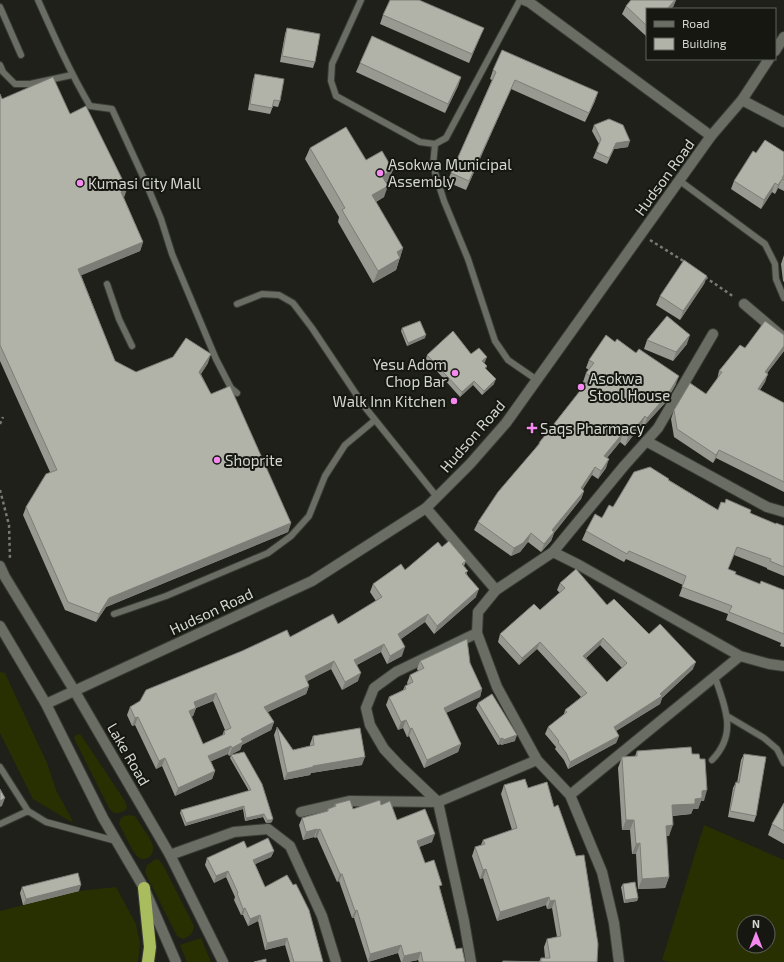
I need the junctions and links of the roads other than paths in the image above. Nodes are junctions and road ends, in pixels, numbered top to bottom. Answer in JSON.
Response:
{"nodes":[{"id":1,"x":38,"y":0,"type":"edge"},
{"id":2,"x":361,"y":0,"type":"edge"},
{"id":3,"x":526,"y":1,"type":"edge"},
{"id":4,"x":0,"y":7,"type":"edge"},
{"id":5,"x":784,"y":37,"type":"edge"},
{"id":6,"x":776,"y":49,"type":"edge"},
{"id":7,"x":21,"y":55,"type":"dead end"},
{"id":8,"x":768,"y":60,"type":"edge"},
{"id":9,"x":0,"y":65,"type":"edge"},
{"id":10,"x":72,"y":75,"type":"junction"},
{"id":11,"x":742,"y":100,"type":"junction"},
{"id":12,"x":784,"y":122,"type":"edge"},
{"id":13,"x":711,"y":136,"type":"junction"},
{"id":14,"x":435,"y":144,"type":"junction"},
{"id":15,"x":680,"y":181,"type":"junction"},
{"id":16,"x":107,"y":284,"type":"dead end"},
{"id":17,"x":784,"y":298,"type":"edge"},
{"id":18,"x":237,"y":304,"type":"dead end"},
{"id":19,"x":744,"y":304,"type":"road end"},
{"id":20,"x":713,"y":334,"type":"dead end"},
{"id":21,"x":784,"y":338,"type":"edge"},
{"id":22,"x":132,"y":346,"type":"dead end"},
{"id":23,"x":537,"y":380,"type":"junction"},
{"id":24,"x":237,"y":392,"type":"dead end"},
{"id":25,"x":375,"y":420,"type":"junction"},
{"id":26,"x":646,"y":441,"type":"junction"},
{"id":27,"x":437,"y":497,"type":"junction"},
{"id":28,"x":426,"y":508,"type":"junction"},
{"id":29,"x":784,"y":512,"type":"edge"},
{"id":30,"x":553,"y":552,"type":"junction"},
{"id":31,"x":0,"y":566,"type":"edge"},
{"id":32,"x":496,"y":590,"type":"junction"},
{"id":33,"x":114,"y":614,"type":"dead end"},
{"id":34,"x":0,"y":628,"type":"edge"},
{"id":35,"x":477,"y":633,"type":"junction"},
{"id":36,"x":740,"y":656,"type":"junction"},
{"id":37,"x":784,"y":666,"type":"edge"},
{"id":38,"x":715,"y":677,"type":"junction"},
{"id":39,"x":74,"y":690,"type":"junction"},
{"id":40,"x":46,"y":704,"type":"junction"},
{"id":41,"x":727,"y":716,"type":"junction"},
{"id":42,"x":537,"y":760,"type":"junction"},
{"id":43,"x":712,"y":760,"type":"dead end"},
{"id":44,"x":784,"y":763,"type":"edge"},
{"id":45,"x":0,"y":769,"type":"edge"},
{"id":46,"x":570,"y":795,"type":"junction"},
{"id":47,"x":438,"y":802,"type":"junction"},
{"id":48,"x":28,"y":811,"type":"junction"},
{"id":49,"x":301,"y":812,"type":"dead end"},
{"id":50,"x":0,"y":824,"type":"edge"},
{"id":51,"x":116,"y":841,"type":"junction"},
{"id":52,"x":170,"y":855,"type":"junction"},
{"id":53,"x":144,"y":888,"type":"junction"},
{"id":54,"x":148,"y":962,"type":"edge"},
{"id":55,"x":176,"y":962,"type":"edge"},
{"id":56,"x":223,"y":962,"type":"edge"},
{"id":57,"x":336,"y":962,"type":"edge"},
{"id":58,"x":471,"y":962,"type":"edge"},
{"id":59,"x":619,"y":962,"type":"edge"}],
"edges":[{"from":1,"to":10,"type":"lane"},
{"from":2,"to":14,"type":"lane"},
{"from":3,"to":13,"type":"street"},
{"from":3,"to":14,"type":"lane"},
{"from":4,"to":7,"type":"lane"},
{"from":5,"to":6,"type":"street"},
{"from":8,"to":11,"type":"street","name":"Hudson Road"},
{"from":9,"to":10,"type":"lane"},
{"from":10,"to":24,"type":"lane"},
{"from":11,"to":12,"type":"street"},
{"from":11,"to":13,"type":"street","name":"Hudson Road"},
{"from":13,"to":15,"type":"street","name":"Hudson Road"},
{"from":14,"to":23,"type":"lane"},
{"from":15,"to":17,"type":"lane"},
{"from":15,"to":23,"type":"street","name":"Hudson Road"},
{"from":16,"to":22,"type":"lane"},
{"from":18,"to":25,"type":"lane"},
{"from":19,"to":21,"type":"street"},
{"from":20,"to":26,"type":"street"},
{"from":23,"to":27,"type":"street","name":"Hudson Road"},
{"from":25,"to":27,"type":"lane"},
{"from":25,"to":33,"type":"lane"},
{"from":26,"to":29,"type":"street"},
{"from":26,"to":30,"type":"street"},
{"from":27,"to":28,"type":"street","name":"Hudson Road"},
{"from":28,"to":32,"type":"street"},
{"from":28,"to":39,"type":"street","name":"Hudson Road"},
{"from":30,"to":32,"type":"street"},
{"from":30,"to":36,"type":"street"},
{"from":31,"to":39,"type":"street","name":"Lake Road"},
{"from":32,"to":35,"type":"street"},
{"from":34,"to":40,"type":"street"},
{"from":35,"to":42,"type":"street"},
{"from":35,"to":47,"type":"street"},
{"from":36,"to":37,"type":"street"},
{"from":36,"to":38,"type":"street"},
{"from":38,"to":41,"type":"lane"},
{"from":38,"to":46,"type":"street"},
{"from":39,"to":40,"type":"street","name":"Hudson Road"},
{"from":39,"to":52,"type":"street","name":"Lake Road"},
{"from":40,"to":51,"type":"street"},
{"from":41,"to":43,"type":"lane"},
{"from":41,"to":44,"type":"lane"},
{"from":42,"to":46,"type":"street"},
{"from":42,"to":47,"type":"street"},
{"from":45,"to":48,"type":"lane"},
{"from":46,"to":59,"type":"street"},
{"from":47,"to":49,"type":"street"},
{"from":47,"to":58,"type":"street"},
{"from":48,"to":50,"type":"lane"},
{"from":48,"to":51,"type":"lane"},
{"from":51,"to":53,"type":"street"},
{"from":52,"to":56,"type":"street","name":"Lake Road"},
{"from":52,"to":57,"type":"street"},
{"from":53,"to":54,"type":"highway"},
{"from":53,"to":55,"type":"street"}]}
